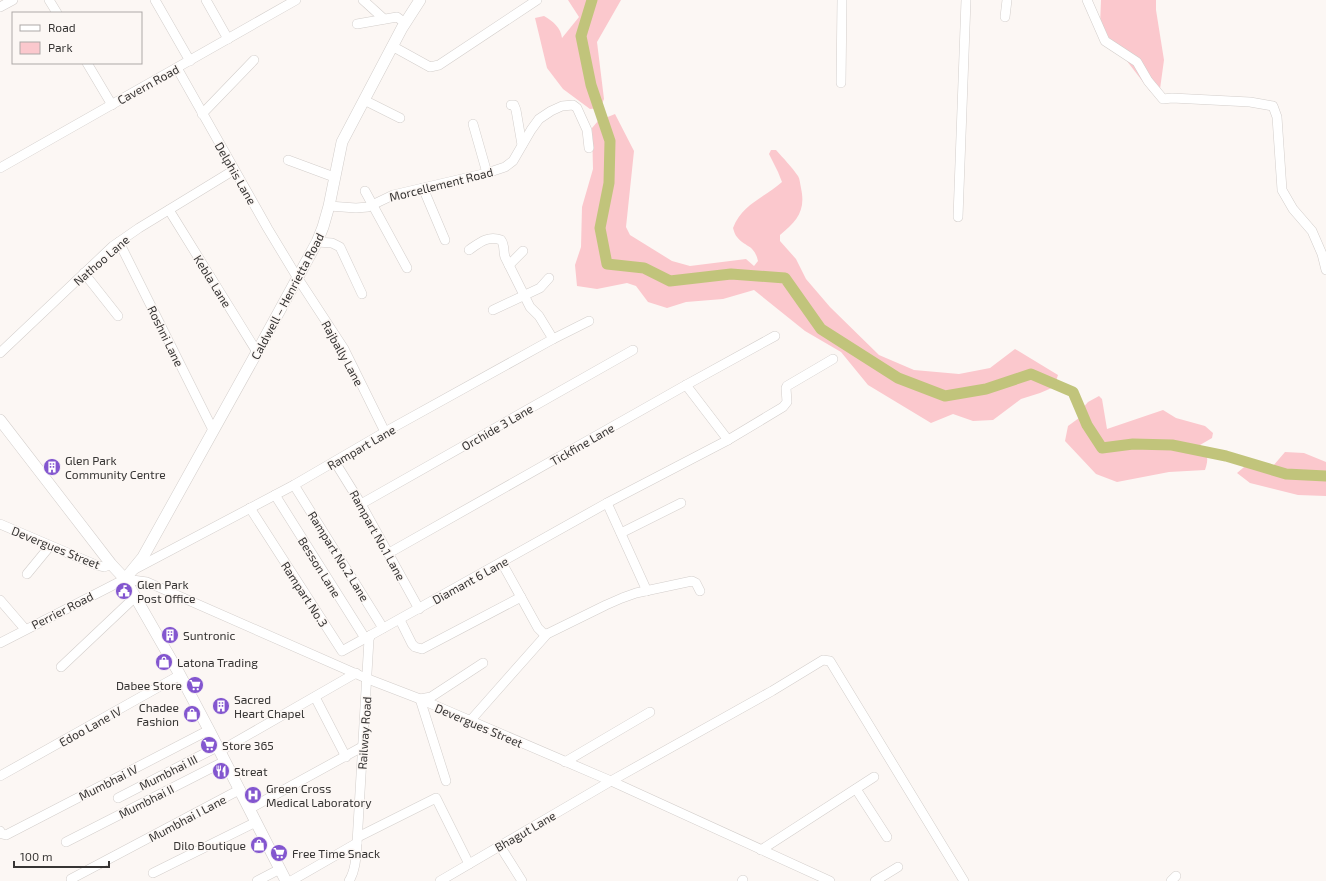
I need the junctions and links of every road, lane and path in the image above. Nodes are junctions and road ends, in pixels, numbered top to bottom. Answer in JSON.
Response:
{"nodes":[{"id":1,"x":13,"y":0,"type":"edge"},
{"id":2,"x":49,"y":0,"type":"edge"},
{"id":3,"x":155,"y":0,"type":"edge"},
{"id":4,"x":206,"y":0,"type":"edge"},
{"id":5,"x":296,"y":0,"type":"edge"},
{"id":6,"x":363,"y":0,"type":"edge"},
{"id":7,"x":420,"y":0,"type":"edge"},
{"id":8,"x":537,"y":0,"type":"edge"},
{"id":9,"x":842,"y":0,"type":"edge"},
{"id":10,"x":966,"y":0,"type":"edge"},
{"id":11,"x":1007,"y":0,"type":"edge"},
{"id":12,"x":1087,"y":0,"type":"edge"},
{"id":13,"x":0,"y":7,"type":"edge"},
{"id":14,"x":56,"y":12,"type":"edge"},
{"id":15,"x":1005,"y":17,"type":"dead end"},
{"id":16,"x":384,"y":19,"type":"junction"},
{"id":17,"x":405,"y":22,"type":"junction"},
{"id":18,"x":357,"y":24,"type":"dead end"},
{"id":19,"x":228,"y":39,"type":"junction"},
{"id":20,"x":392,"y":46,"type":"junction"},
{"id":21,"x":254,"y":60,"type":"dead end"},
{"id":22,"x":190,"y":61,"type":"junction"},
{"id":23,"x":88,"y":64,"type":"edge"},
{"id":24,"x":177,"y":68,"type":"junction"},
{"id":25,"x":842,"y":83,"type":"dead end"},
{"id":26,"x":364,"y":100,"type":"junction"},
{"id":27,"x":112,"y":105,"type":"junction"},
{"id":28,"x":511,"y":105,"type":"dead end"},
{"id":29,"x":202,"y":114,"type":"junction"},
{"id":30,"x":400,"y":118,"type":"dead end"},
{"id":31,"x":473,"y":124,"type":"dead end"},
{"id":32,"x":522,"y":145,"type":"junction"},
{"id":33,"x":589,"y":148,"type":"dead end"},
{"id":34,"x":288,"y":160,"type":"dead end"},
{"id":35,"x":0,"y":168,"type":"edge"},
{"id":36,"x":234,"y":170,"type":"junction"},
{"id":37,"x":487,"y":173,"type":"junction"},
{"id":38,"x":334,"y":177,"type":"junction"},
{"id":39,"x":423,"y":188,"type":"junction"},
{"id":40,"x":365,"y":191,"type":"dead end"},
{"id":41,"x":372,"y":205,"type":"junction"},
{"id":42,"x":329,"y":206,"type":"junction"},
{"id":43,"x":169,"y":210,"type":"junction"},
{"id":44,"x":958,"y":217,"type":"dead end"},
{"id":45,"x":445,"y":240,"type":"dead end"},
{"id":46,"x":119,"y":242,"type":"junction"},
{"id":47,"x":317,"y":242,"type":"junction"},
{"id":48,"x":469,"y":250,"type":"dead end"},
{"id":49,"x":523,"y":251,"type":"dead end"},
{"id":50,"x":509,"y":265,"type":"junction"},
{"id":51,"x":407,"y":268,"type":"dead end"},
{"id":52,"x":1326,"y":270,"type":"edge"},
{"id":53,"x":84,"y":273,"type":"junction"},
{"id":54,"x":297,"y":277,"type":"junction"},
{"id":55,"x":549,"y":278,"type":"dead end"},
{"id":56,"x":362,"y":294,"type":"dead end"},
{"id":57,"x":523,"y":296,"type":"junction"},
{"id":58,"x":493,"y":310,"type":"dead end"},
{"id":59,"x":118,"y":316,"type":"dead end"},
{"id":60,"x":589,"y":321,"type":"dead end"},
{"id":61,"x":775,"y":336,"type":"dead end"},
{"id":62,"x":553,"y":339,"type":"junction"},
{"id":63,"x":633,"y":350,"type":"dead end"},
{"id":64,"x":257,"y":352,"type":"junction"},
{"id":65,"x":0,"y":354,"type":"edge"},
{"id":66,"x":833,"y":359,"type":"dead end"},
{"id":67,"x":686,"y":385,"type":"junction"},
{"id":68,"x":0,"y":420,"type":"edge"},
{"id":69,"x":213,"y":430,"type":"junction"},
{"id":70,"x":385,"y":432,"type":"junction"},
{"id":71,"x":728,"y":440,"type":"junction"},
{"id":72,"x":335,"y":462,"type":"junction"},
{"id":73,"x":294,"y":485,"type":"junction"},
{"id":74,"x":275,"y":495,"type":"junction"},
{"id":75,"x":607,"y":503,"type":"junction"},
{"id":76,"x":681,"y":503,"type":"dead end"},
{"id":77,"x":361,"y":504,"type":"junction"},
{"id":78,"x":250,"y":508,"type":"junction"},
{"id":79,"x":0,"y":524,"type":"edge"},
{"id":80,"x":621,"y":532,"type":"junction"},
{"id":81,"x":50,"y":546,"type":"junction"},
{"id":82,"x":389,"y":553,"type":"junction"},
{"id":83,"x":502,"y":563,"type":"junction"},
{"id":84,"x":111,"y":564,"type":"junction"},
{"id":85,"x":27,"y":574,"type":"dead end"},
{"id":86,"x":128,"y":575,"type":"junction"},
{"id":87,"x":647,"y":591,"type":"junction"},
{"id":88,"x":700,"y":591,"type":"dead end"},
{"id":89,"x":521,"y":597,"type":"junction"},
{"id":90,"x":134,"y":598,"type":"junction"},
{"id":91,"x":0,"y":600,"type":"edge"},
{"id":92,"x":419,"y":609,"type":"junction"},
{"id":93,"x":400,"y":620,"type":"junction"},
{"id":94,"x":384,"y":628,"type":"junction"},
{"id":95,"x":25,"y":629,"type":"junction"},
{"id":96,"x":547,"y":634,"type":"junction"},
{"id":97,"x":368,"y":637,"type":"junction"},
{"id":98,"x":0,"y":643,"type":"edge"},
{"id":99,"x":342,"y":651,"type":"junction"},
{"id":100,"x":327,"y":660,"type":"junction"},
{"id":101,"x":483,"y":663,"type":"dead end"},
{"id":102,"x":61,"y":667,"type":"dead end"},
{"id":103,"x":356,"y":673,"type":"junction"},
{"id":104,"x":180,"y":675,"type":"junction"},
{"id":105,"x":368,"y":679,"type":"junction"},
{"id":106,"x":315,"y":697,"type":"junction"},
{"id":107,"x":420,"y":699,"type":"junction"},
{"id":108,"x":650,"y":712,"type":"dead end"},
{"id":109,"x":470,"y":721,"type":"junction"},
{"id":110,"x":209,"y":730,"type":"junction"},
{"id":111,"x":362,"y":747,"type":"junction"},
{"id":112,"x":221,"y":753,"type":"junction"},
{"id":113,"x":346,"y":757,"type":"junction"},
{"id":114,"x":565,"y":762,"type":"junction"},
{"id":115,"x":0,"y":776,"type":"edge"},
{"id":116,"x":874,"y":777,"type":"dead end"},
{"id":117,"x":446,"y":781,"type":"dead end"},
{"id":118,"x":611,"y":781,"type":"junction"},
{"id":119,"x":856,"y":789,"type":"junction"},
{"id":120,"x":238,"y":790,"type":"junction"},
{"id":121,"x":118,"y":798,"type":"dead end"},
{"id":122,"x":249,"y":809,"type":"junction"},
{"id":123,"x":256,"y":822,"type":"junction"},
{"id":124,"x":3,"y":833,"type":"edge"},
{"id":125,"x":887,"y":837,"type":"dead end"},
{"id":126,"x":358,"y":840,"type":"junction"},
{"id":127,"x":66,"y":842,"type":"dead end"},
{"id":128,"x":500,"y":846,"type":"junction"},
{"id":129,"x":761,"y":850,"type":"junction"},
{"id":130,"x":469,"y":864,"type":"junction"},
{"id":131,"x":898,"y":867,"type":"dead end"},
{"id":132,"x":280,"y":869,"type":"junction"},
{"id":133,"x":153,"y":873,"type":"dead end"},
{"id":134,"x":71,"y":879,"type":"dead end"},
{"id":135,"x":257,"y":881,"type":"edge"},
{"id":136,"x":286,"y":881,"type":"edge"},
{"id":137,"x":291,"y":881,"type":"edge"},
{"id":138,"x":349,"y":881,"type":"edge"},
{"id":139,"x":440,"y":881,"type":"edge"},
{"id":140,"x":522,"y":881,"type":"edge"},
{"id":141,"x":830,"y":881,"type":"edge"},
{"id":142,"x":875,"y":881,"type":"edge"},
{"id":143,"x":964,"y":881,"type":"edge"}],
"edges":[{"from":1,"to":13,"type":"street"},
{"from":2,"to":14,"type":"street"},
{"from":3,"to":22,"type":"street"},
{"from":4,"to":19,"type":"street"},
{"from":5,"to":19,"type":"street","name":"Cavern Road"},
{"from":6,"to":16,"type":"street"},
{"from":7,"to":17,"type":"main road","name":"Caldwell – Henrietta Road"},
{"from":8,"to":20,"type":"street"},
{"from":9,"to":25,"type":"street"},
{"from":10,"to":44,"type":"street"},
{"from":11,"to":15,"type":"street"},
{"from":12,"to":52,"type":"street"},
{"from":16,"to":17,"type":"street"},
{"from":16,"to":18,"type":"street"},
{"from":17,"to":20,"type":"main road","name":"Caldwell – Henrietta Road"},
{"from":19,"to":22,"type":"street","name":"Cavern Road"},
{"from":20,"to":26,"type":"main road","name":"Caldwell – Henrietta Road"},
{"from":21,"to":29,"type":"street"},
{"from":22,"to":24,"type":"street","name":"Cavern Road"},
{"from":23,"to":27,"type":"street"},
{"from":24,"to":27,"type":"street","name":"Cavern Road"},
{"from":24,"to":29,"type":"street","name":"Delphis Lane"},
{"from":26,"to":30,"type":"street"},
{"from":26,"to":38,"type":"main road","name":"Caldwell – Henrietta Road"},
{"from":27,"to":35,"type":"street","name":"Cavern Road"},
{"from":28,"to":32,"type":"street"},
{"from":29,"to":36,"type":"street","name":"Delphis Lane"},
{"from":31,"to":37,"type":"street"},
{"from":32,"to":33,"type":"street","name":"Morcellement Road"},
{"from":32,"to":37,"type":"street","name":"Morcellement Road"},
{"from":34,"to":38,"type":"street"},
{"from":36,"to":43,"type":"street","name":"Nathoo Lane"},
{"from":36,"to":54,"type":"street","name":"Delphis Lane"},
{"from":37,"to":39,"type":"street","name":"Morcellement Road"},
{"from":38,"to":42,"type":"main road","name":"Caldwell – Henrietta Road"},
{"from":39,"to":41,"type":"street","name":"Morcellement Road"},
{"from":39,"to":45,"type":"street"},
{"from":40,"to":41,"type":"street"},
{"from":41,"to":42,"type":"street","name":"Morcellement Road"},
{"from":41,"to":51,"type":"street"},
{"from":42,"to":47,"type":"main road","name":"Caldwell – Henrietta Road"},
{"from":43,"to":46,"type":"street","name":"Nathoo Lane"},
{"from":43,"to":64,"type":"street","name":"Kebla Lane"},
{"from":46,"to":53,"type":"street","name":"Nathoo Lane"},
{"from":46,"to":69,"type":"street","name":"Roshni Lane"},
{"from":47,"to":54,"type":"main road","name":"Caldwell – Henrietta Road"},
{"from":47,"to":56,"type":"street"},
{"from":48,"to":50,"type":"street"},
{"from":49,"to":50,"type":"street"},
{"from":50,"to":57,"type":"street"},
{"from":53,"to":59,"type":"street"},
{"from":53,"to":65,"type":"street","name":"Nathoo Lane"},
{"from":54,"to":64,"type":"main road","name":"Caldwell – Henrietta Road"},
{"from":54,"to":70,"type":"street","name":"Rajbally Lane"},
{"from":55,"to":57,"type":"street"},
{"from":57,"to":58,"type":"street"},
{"from":57,"to":62,"type":"street"},
{"from":60,"to":62,"type":"street","name":"Rampart Lane"},
{"from":61,"to":67,"type":"street","name":"Tickfine Lane"},
{"from":62,"to":70,"type":"street","name":"Rampart Lane"},
{"from":63,"to":77,"type":"street","name":"Orchide 3 Lane"},
{"from":64,"to":69,"type":"main road","name":"Caldwell – Henrietta Road"},
{"from":66,"to":71,"type":"street","name":"Diamant 6 Lane"},
{"from":67,"to":71,"type":"street"},
{"from":67,"to":82,"type":"street","name":"Tickfine Lane"},
{"from":68,"to":84,"type":"main road"},
{"from":69,"to":86,"type":"main road","name":"Caldwell – Henrietta Road"},
{"from":70,"to":72,"type":"street","name":"Rampart Lane"},
{"from":71,"to":75,"type":"street","name":"Diamant 6 Lane"},
{"from":72,"to":73,"type":"street","name":"Rampart Lane"},
{"from":72,"to":77,"type":"street","name":"Rampart No.1 Lane"},
{"from":73,"to":74,"type":"street","name":"Rampart Lane"},
{"from":73,"to":94,"type":"street","name":"Rampart No.2 Lane"},
{"from":74,"to":78,"type":"street","name":"Rampart Lane"},
{"from":74,"to":97,"type":"street","name":"Besson Lane"},
{"from":75,"to":80,"type":"street"},
{"from":75,"to":83,"type":"street","name":"Diamant 6 Lane"},
{"from":76,"to":80,"type":"street"},
{"from":77,"to":82,"type":"street","name":"Rampart No.1 Lane"},
{"from":78,"to":86,"type":"street","name":"Rampart Lane"},
{"from":78,"to":99,"type":"street","name":"Rampart No.3"},
{"from":79,"to":81,"type":"street","name":"Devergues Street"},
{"from":80,"to":87,"type":"street"},
{"from":81,"to":84,"type":"street","name":"Devergues Street"},
{"from":81,"to":85,"type":"street"},
{"from":82,"to":92,"type":"street","name":"Rampart No.1 Lane"},
{"from":83,"to":89,"type":"street"},
{"from":83,"to":92,"type":"street","name":"Diamant 6 Lane"},
{"from":84,"to":86,"type":"main road"},
{"from":86,"to":90,"type":"main road"},
{"from":86,"to":95,"type":"street","name":"Perrier Road"},
{"from":86,"to":100,"type":"street","name":"Devergues Street"},
{"from":87,"to":88,"type":"street"},
{"from":87,"to":96,"type":"street"},
{"from":89,"to":93,"type":"street"},
{"from":89,"to":96,"type":"street"},
{"from":90,"to":102,"type":"street"},
{"from":90,"to":104,"type":"main road"},
{"from":91,"to":95,"type":"street"},
{"from":92,"to":93,"type":"street","name":"Diamant 6 Lane"},
{"from":93,"to":94,"type":"street","name":"Diamant 6 Lane"},
{"from":94,"to":97,"type":"street","name":"Diamant 6 Lane"},
{"from":95,"to":98,"type":"street","name":"Perrier Road"},
{"from":96,"to":109,"type":"street"},
{"from":97,"to":99,"type":"street"},
{"from":97,"to":105,"type":"street"},
{"from":99,"to":100,"type":"street"},
{"from":100,"to":103,"type":"street","name":"Devergues Street"},
{"from":101,"to":107,"type":"street"},
{"from":103,"to":105,"type":"street","name":"Devergues Street"},
{"from":103,"to":106,"type":"street"},
{"from":104,"to":110,"type":"main road"},
{"from":104,"to":115,"type":"street","name":"Edoo Lane IV"},
{"from":105,"to":107,"type":"street","name":"Devergues Street"},
{"from":105,"to":111,"type":"street","name":"Railway Road"},
{"from":106,"to":112,"type":"street"},
{"from":106,"to":113,"type":"street"},
{"from":107,"to":109,"type":"street","name":"Devergues Street"},
{"from":107,"to":117,"type":"street"},
{"from":108,"to":114,"type":"street"},
{"from":109,"to":114,"type":"street","name":"Devergues Street"},
{"from":110,"to":112,"type":"main road"},
{"from":110,"to":124,"type":"street","name":"Mumbhai IV"},
{"from":111,"to":113,"type":"street"},
{"from":111,"to":126,"type":"street","name":"Railway Road"},
{"from":112,"to":120,"type":"main road"},
{"from":112,"to":121,"type":"street","name":"Mumbhai III"},
{"from":112,"to":127,"type":"street","name":"Mumbhai II"},
{"from":113,"to":122,"type":"street"},
{"from":114,"to":118,"type":"street","name":"Devergues Street"},
{"from":116,"to":119,"type":"street"},
{"from":118,"to":128,"type":"street","name":"Bhagut Lane"},
{"from":118,"to":129,"type":"street","name":"Devergues Street"},
{"from":118,"to":143,"type":"street","name":"Bhagut Lane"},
{"from":119,"to":125,"type":"street"},
{"from":119,"to":129,"type":"street"},
{"from":120,"to":122,"type":"main road"},
{"from":120,"to":134,"type":"street","name":"Mumbhai I Lane"},
{"from":122,"to":123,"type":"main road"},
{"from":123,"to":132,"type":"main road"},
{"from":123,"to":133,"type":"street"},
{"from":126,"to":130,"type":"street"},
{"from":126,"to":137,"type":"street"},
{"from":126,"to":138,"type":"street","name":"Railway Road"},
{"from":128,"to":130,"type":"street","name":"Bhagut Lane"},
{"from":128,"to":140,"type":"street"},
{"from":129,"to":141,"type":"street","name":"Devergues Street"},
{"from":130,"to":139,"type":"street","name":"Bhagut Lane"},
{"from":131,"to":142,"type":"street"},
{"from":132,"to":135,"type":"street"},
{"from":132,"to":136,"type":"main road"}]}
